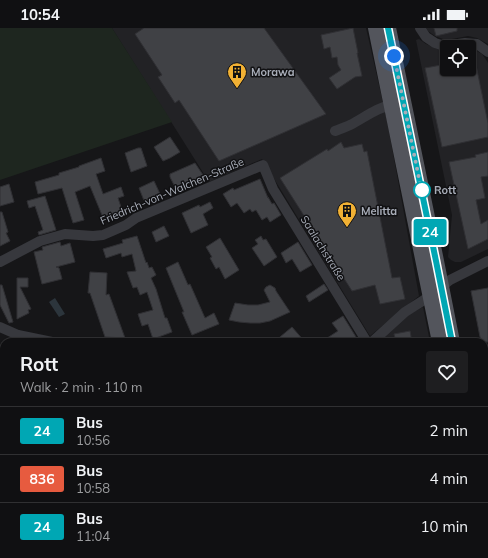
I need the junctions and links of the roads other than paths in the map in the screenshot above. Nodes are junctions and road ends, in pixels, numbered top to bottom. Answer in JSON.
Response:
{"nodes":[{"id":1,"x":376,"y":28,"type":"edge"},
{"id":2,"x":388,"y":28,"type":"edge"},
{"id":3,"x":420,"y":28,"type":"edge"},
{"id":4,"x":488,"y":52,"type":"edge"},
{"id":5,"x":392,"y":105,"type":"junction"},
{"id":6,"x":335,"y":131,"type":"dead end"},
{"id":7,"x":263,"y":165,"type":"joint"},
{"id":8,"x":488,"y":261,"type":"edge"},
{"id":9,"x":0,"y":262,"type":"edge"},
{"id":10,"x":435,"y":291,"type":"junction"},
{"id":11,"x":0,"y":327,"type":"edge"},
{"id":12,"x":33,"y":338,"type":"edge"},
{"id":13,"x":365,"y":338,"type":"edge"},
{"id":14,"x":376,"y":338,"type":"edge"},
{"id":15,"x":440,"y":338,"type":"edge"},
{"id":16,"x":451,"y":338,"type":"edge"}],
"edges":[{"from":1,"to":5,"type":"main road"},
{"from":2,"to":10,"type":"main road"},
{"from":3,"to":4,"type":"street"},
{"from":5,"to":6,"type":"street"},
{"from":5,"to":10,"type":"main road"},
{"from":7,"to":9,"type":"street","name":"Friedrich-von-Walchen-Straße"},
{"from":7,"to":13,"type":"street","name":"Saalachstraße"},
{"from":8,"to":10,"type":"street"},
{"from":10,"to":14,"type":"street"},
{"from":10,"to":15,"type":"main road"},
{"from":10,"to":16,"type":"main road"},
{"from":11,"to":12,"type":"street"}]}
